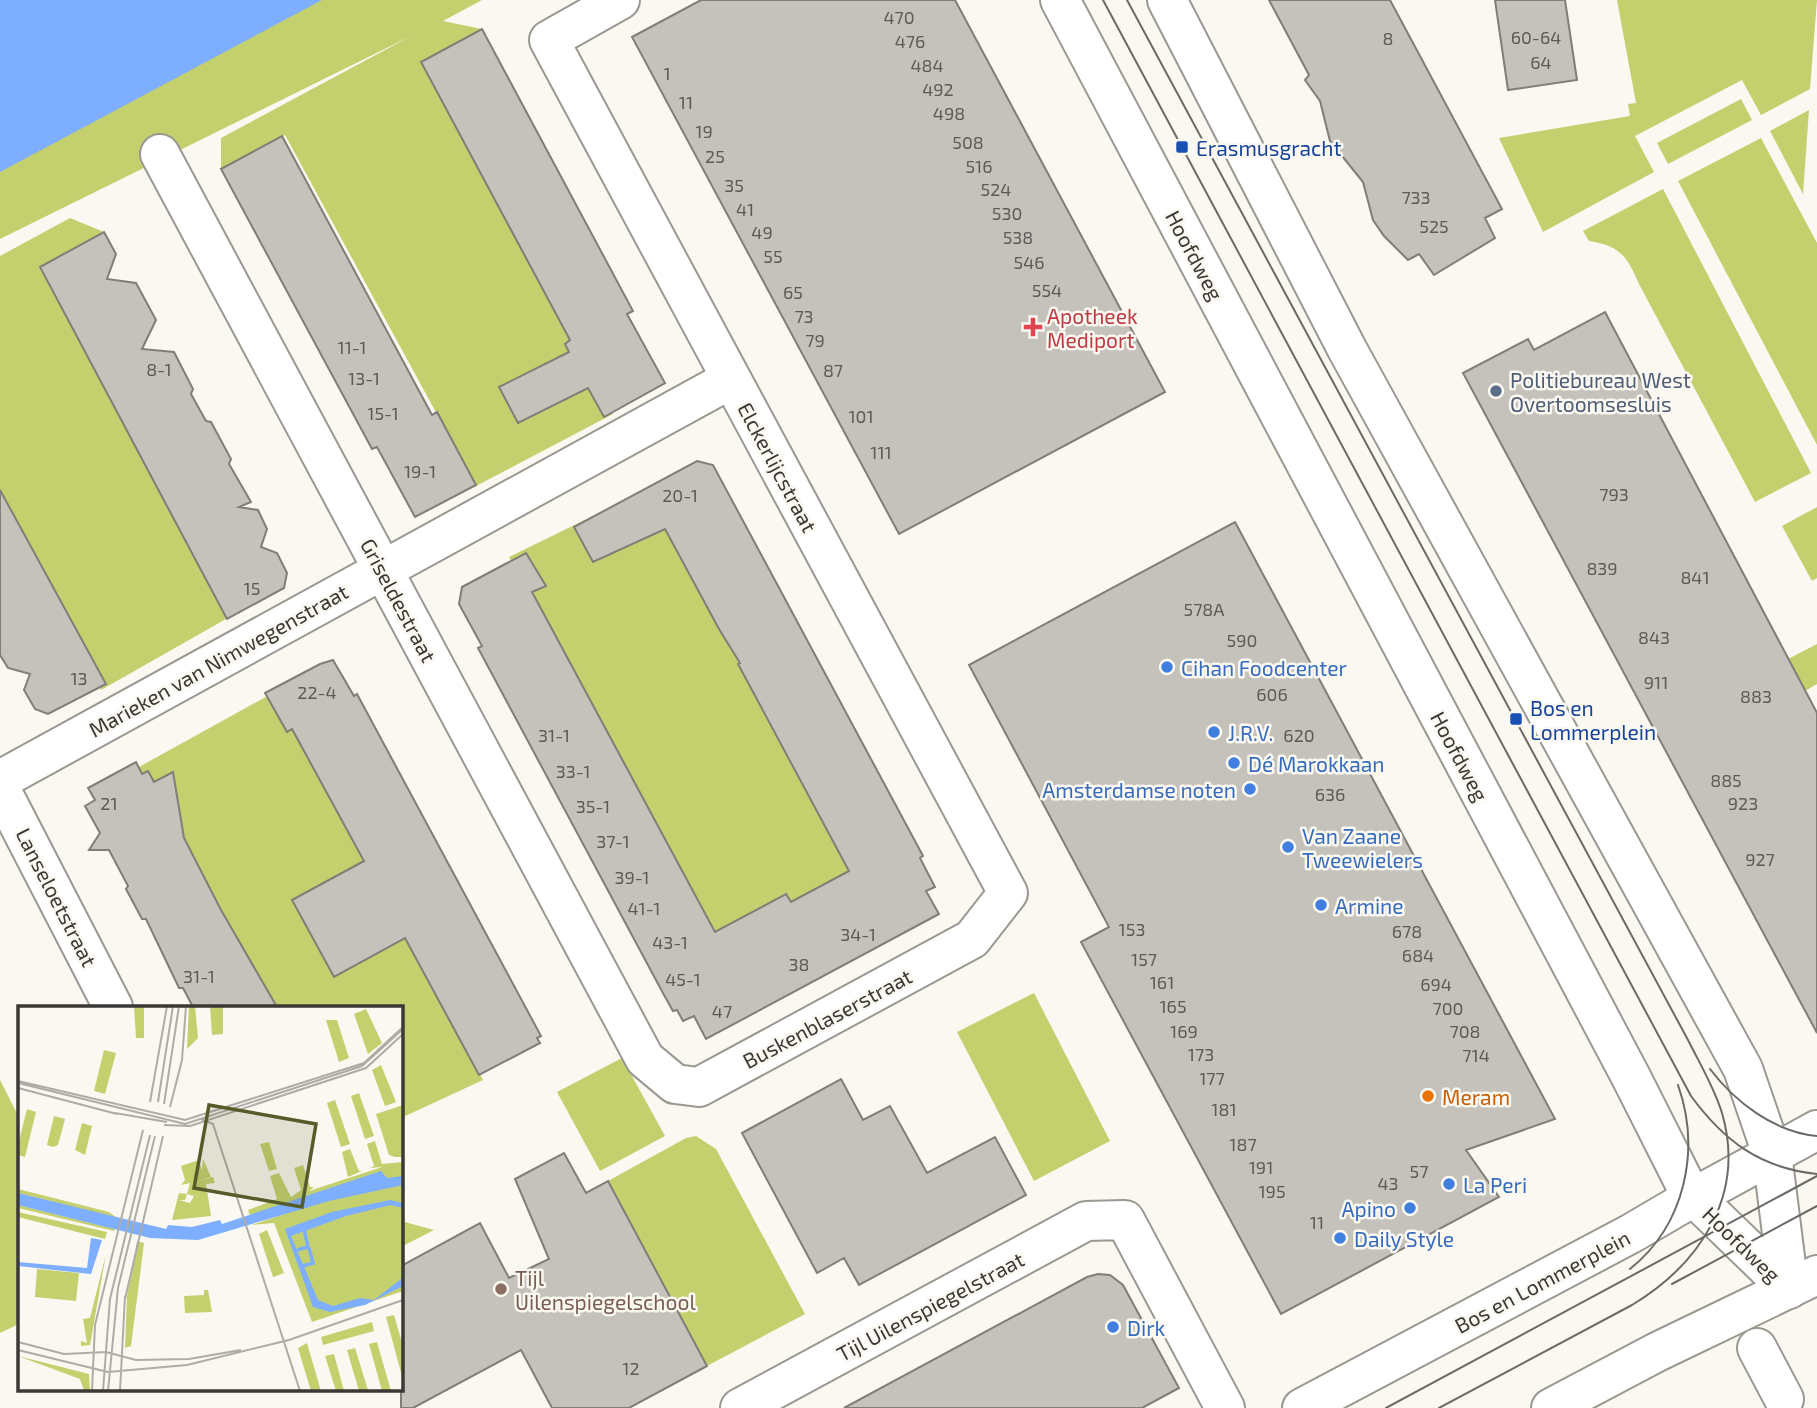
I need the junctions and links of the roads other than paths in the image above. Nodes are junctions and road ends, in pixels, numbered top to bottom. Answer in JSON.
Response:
{"nodes":[{"id":1,"x":620,"y":0,"type":"edge"},
{"id":2,"x":1060,"y":0,"type":"edge"},
{"id":3,"x":1167,"y":0,"type":"edge"},
{"id":4,"x":160,"y":154,"type":"dead end"},
{"id":5,"x":731,"y":379,"type":"junction"},
{"id":6,"x":383,"y":570,"type":"junction"},
{"id":7,"x":0,"y":780,"type":"edge"},
{"id":8,"x":0,"y":788,"type":"edge"},
{"id":9,"x":1008,"y":893,"type":"joint"},
{"id":10,"x":112,"y":1006,"type":"edge"},
{"id":11,"x":639,"y":1047,"type":"joint"},
{"id":12,"x":1817,"y":1130,"type":"edge"},
{"id":13,"x":1772,"y":1154,"type":"junction"},
{"id":14,"x":1694,"y":1197,"type":"junction"},
{"id":15,"x":1803,"y":1282,"type":"edge"},
{"id":16,"x":1757,"y":1348,"type":"dead end"},
{"id":17,"x":1784,"y":1399,"type":"dead end"},
{"id":18,"x":740,"y":1408,"type":"edge"},
{"id":19,"x":1225,"y":1408,"type":"edge"},
{"id":20,"x":1302,"y":1408,"type":"edge"},
{"id":21,"x":1551,"y":1408,"type":"edge"}],
"edges":[{"from":1,"to":5,"type":"street","name":"Elckerlijcstraat"},
{"from":2,"to":14,"type":"street","name":"Hoofdweg"},
{"from":3,"to":13,"type":"street","name":"Hoofdweg"},
{"from":4,"to":6,"type":"street","name":"Griseldestraat"},
{"from":5,"to":6,"type":"street","name":"Marieken van Nimwegenstraat"},
{"from":5,"to":9,"type":"street","name":"Elckerlijcstraat"},
{"from":6,"to":7,"type":"street","name":"Marieken van Nimwegenstraat"},
{"from":6,"to":11,"type":"street","name":"Griseldestraat"},
{"from":8,"to":10,"type":"street","name":"Lanseloetstraat"},
{"from":9,"to":11,"type":"street","name":"Buskenblaserstraat"},
{"from":12,"to":13,"type":"street","name":"Bos en Lommerplein"},
{"from":13,"to":14,"type":"street","name":"Bos en Lommerplein"},
{"from":13,"to":15,"type":"street","name":"Hoofdweg"},
{"from":14,"to":15,"type":"street","name":"Hoofdweg"},
{"from":14,"to":20,"type":"street","name":"Bos en Lommerplein"},
{"from":15,"to":21,"type":"street"},
{"from":16,"to":17,"type":"street"},
{"from":18,"to":19,"type":"street","name":"Tijl Uilenspiegelstraat"}]}
